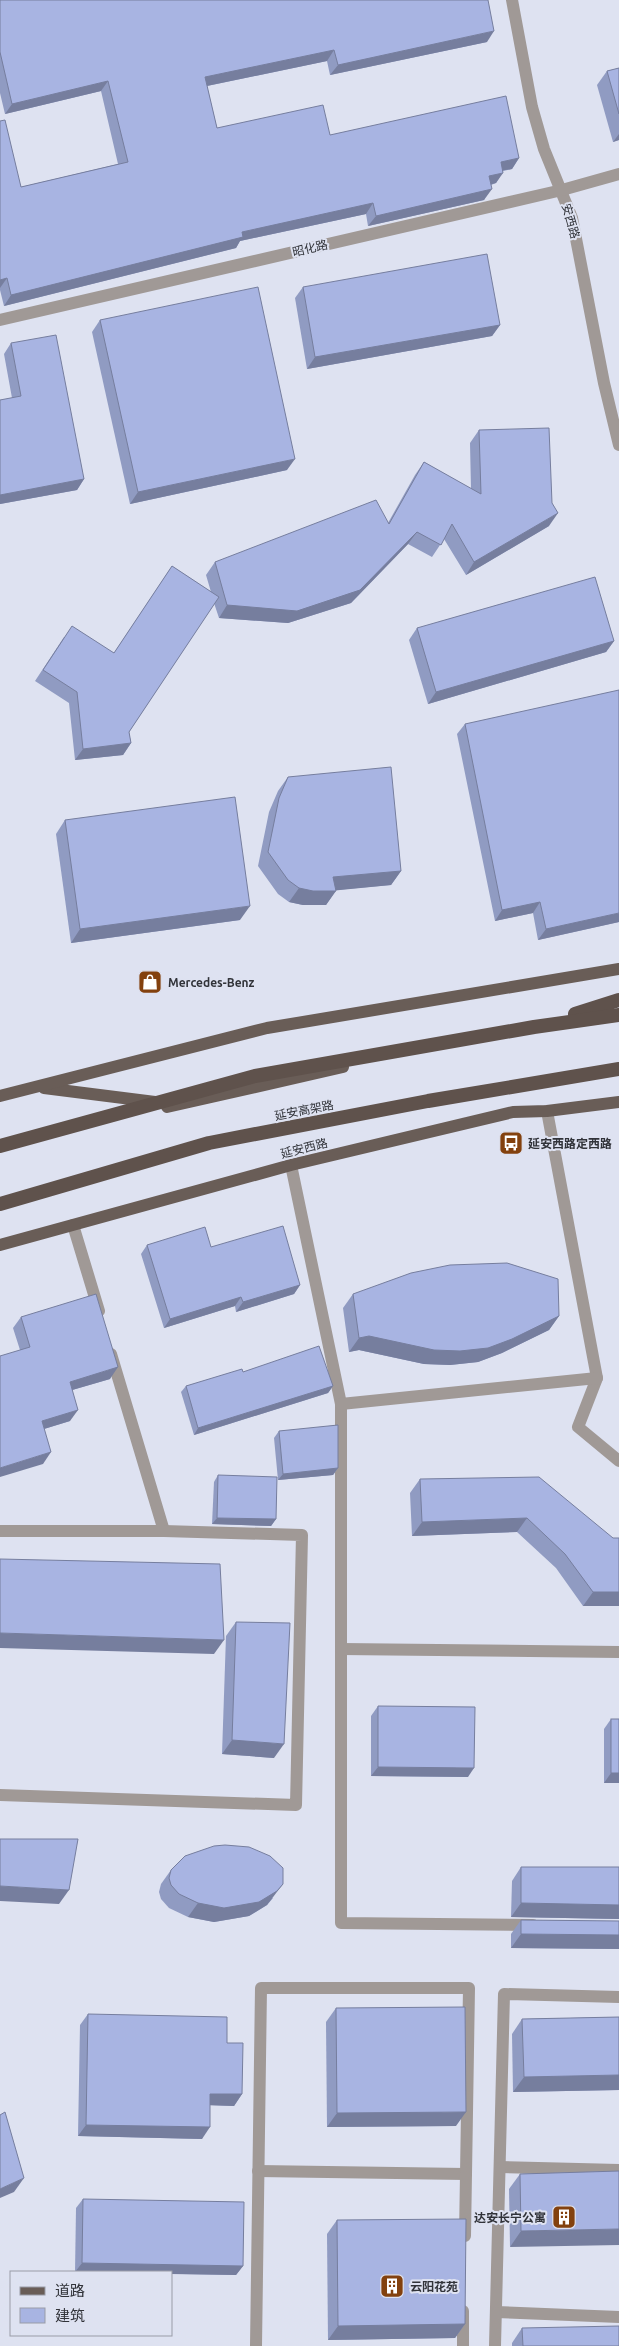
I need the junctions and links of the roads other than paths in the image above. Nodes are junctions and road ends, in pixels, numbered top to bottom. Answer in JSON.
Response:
{"nodes":[{"id":1,"x":512,"y":0,"type":"edge"},
{"id":2,"x":619,"y":174,"type":"edge"},
{"id":3,"x":562,"y":190,"type":"junction"},
{"id":4,"x":0,"y":320,"type":"edge"},
{"id":5,"x":619,"y":445,"type":"edge"},
{"id":6,"x":619,"y":968,"type":"edge"},
{"id":7,"x":619,"y":1000,"type":"edge"},
{"id":8,"x":619,"y":1009,"type":"edge"},
{"id":9,"x":619,"y":1015,"type":"edge"},
{"id":10,"x":534,"y":1027,"type":"junction"},
{"id":11,"x":619,"y":1069,"type":"edge"},
{"id":12,"x":36,"y":1087,"type":"junction"},
{"id":13,"x":0,"y":1096,"type":"edge"},
{"id":14,"x":619,"y":1102,"type":"edge"},
{"id":15,"x":175,"y":1105,"type":"junction"},
{"id":16,"x":547,"y":1111,"type":"junction"},
{"id":17,"x":0,"y":1146,"type":"edge"},
{"id":18,"x":291,"y":1165,"type":"junction"},
{"id":19,"x":0,"y":1204,"type":"edge"},
{"id":20,"x":73,"y":1225,"type":"junction"},
{"id":21,"x":0,"y":1244,"type":"edge"},
{"id":22,"x":101,"y":1320,"type":"edge"},
{"id":23,"x":107,"y":1340,"type":"edge"},
{"id":24,"x":597,"y":1378,"type":"junction"},
{"id":25,"x":341,"y":1404,"type":"junction"},
{"id":26,"x":619,"y":1461,"type":"edge"},
{"id":27,"x":0,"y":1531,"type":"edge"},
{"id":28,"x":164,"y":1531,"type":"junction"},
{"id":29,"x":341,"y":1648,"type":"junction"},
{"id":30,"x":619,"y":1652,"type":"edge"},
{"id":31,"x":0,"y":1795,"type":"edge"},
{"id":32,"x":550,"y":1926,"type":"edge"},
{"id":33,"x":619,"y":1997,"type":"edge"},
{"id":34,"x":500,"y":2167,"type":"junction"},
{"id":35,"x":619,"y":2170,"type":"edge"},
{"id":36,"x":258,"y":2171,"type":"junction"},
{"id":37,"x":466,"y":2174,"type":"junction"},
{"id":38,"x":464,"y":2250,"type":"edge"},
{"id":39,"x":464,"y":2298,"type":"edge"},
{"id":40,"x":496,"y":2312,"type":"junction"},
{"id":41,"x":619,"y":2317,"type":"edge"},
{"id":42,"x":256,"y":2346,"type":"edge"},
{"id":43,"x":463,"y":2346,"type":"edge"},
{"id":44,"x":495,"y":2346,"type":"edge"}],
"edges":[{"from":1,"to":3,"type":"street","name":"安西路"},
{"from":2,"to":3,"type":"street","name":"昭化路"},
{"from":3,"to":4,"type":"street","name":"昭化路"},
{"from":3,"to":5,"type":"street","name":"安西路"},
{"from":6,"to":12,"type":"main road"},
{"from":7,"to":10,"type":"highway"},
{"from":8,"to":15,"type":"main road"},
{"from":9,"to":10,"type":"highway"},
{"from":10,"to":17,"type":"highway"},
{"from":11,"to":19,"type":"highway","name":"延安高架路"},
{"from":12,"to":13,"type":"main road"},
{"from":12,"to":15,"type":"main road"},
{"from":14,"to":16,"type":"main road","name":"延安西路"},
{"from":15,"to":17,"type":"main road"},
{"from":16,"to":18,"type":"main road","name":"延安西路"},
{"from":16,"to":24,"type":"street"},
{"from":18,"to":20,"type":"main road","name":"延安西路"},
{"from":18,"to":25,"type":"street"},
{"from":20,"to":21,"type":"main road","name":"延安西路"},
{"from":20,"to":22,"type":"street"},
{"from":23,"to":28,"type":"street"},
{"from":24,"to":25,"type":"street"},
{"from":24,"to":26,"type":"street"},
{"from":25,"to":29,"type":"street"},
{"from":27,"to":28,"type":"street"},
{"from":28,"to":31,"type":"street"},
{"from":29,"to":30,"type":"street"},
{"from":29,"to":32,"type":"street"},
{"from":33,"to":34,"type":"street"},
{"from":34,"to":35,"type":"street"},
{"from":34,"to":40,"type":"street"},
{"from":36,"to":37,"type":"street"},
{"from":36,"to":37,"type":"street"},
{"from":36,"to":42,"type":"street"},
{"from":37,"to":38,"type":"street"},
{"from":39,"to":43,"type":"street"},
{"from":40,"to":41,"type":"street"},
{"from":40,"to":44,"type":"street"}]}
